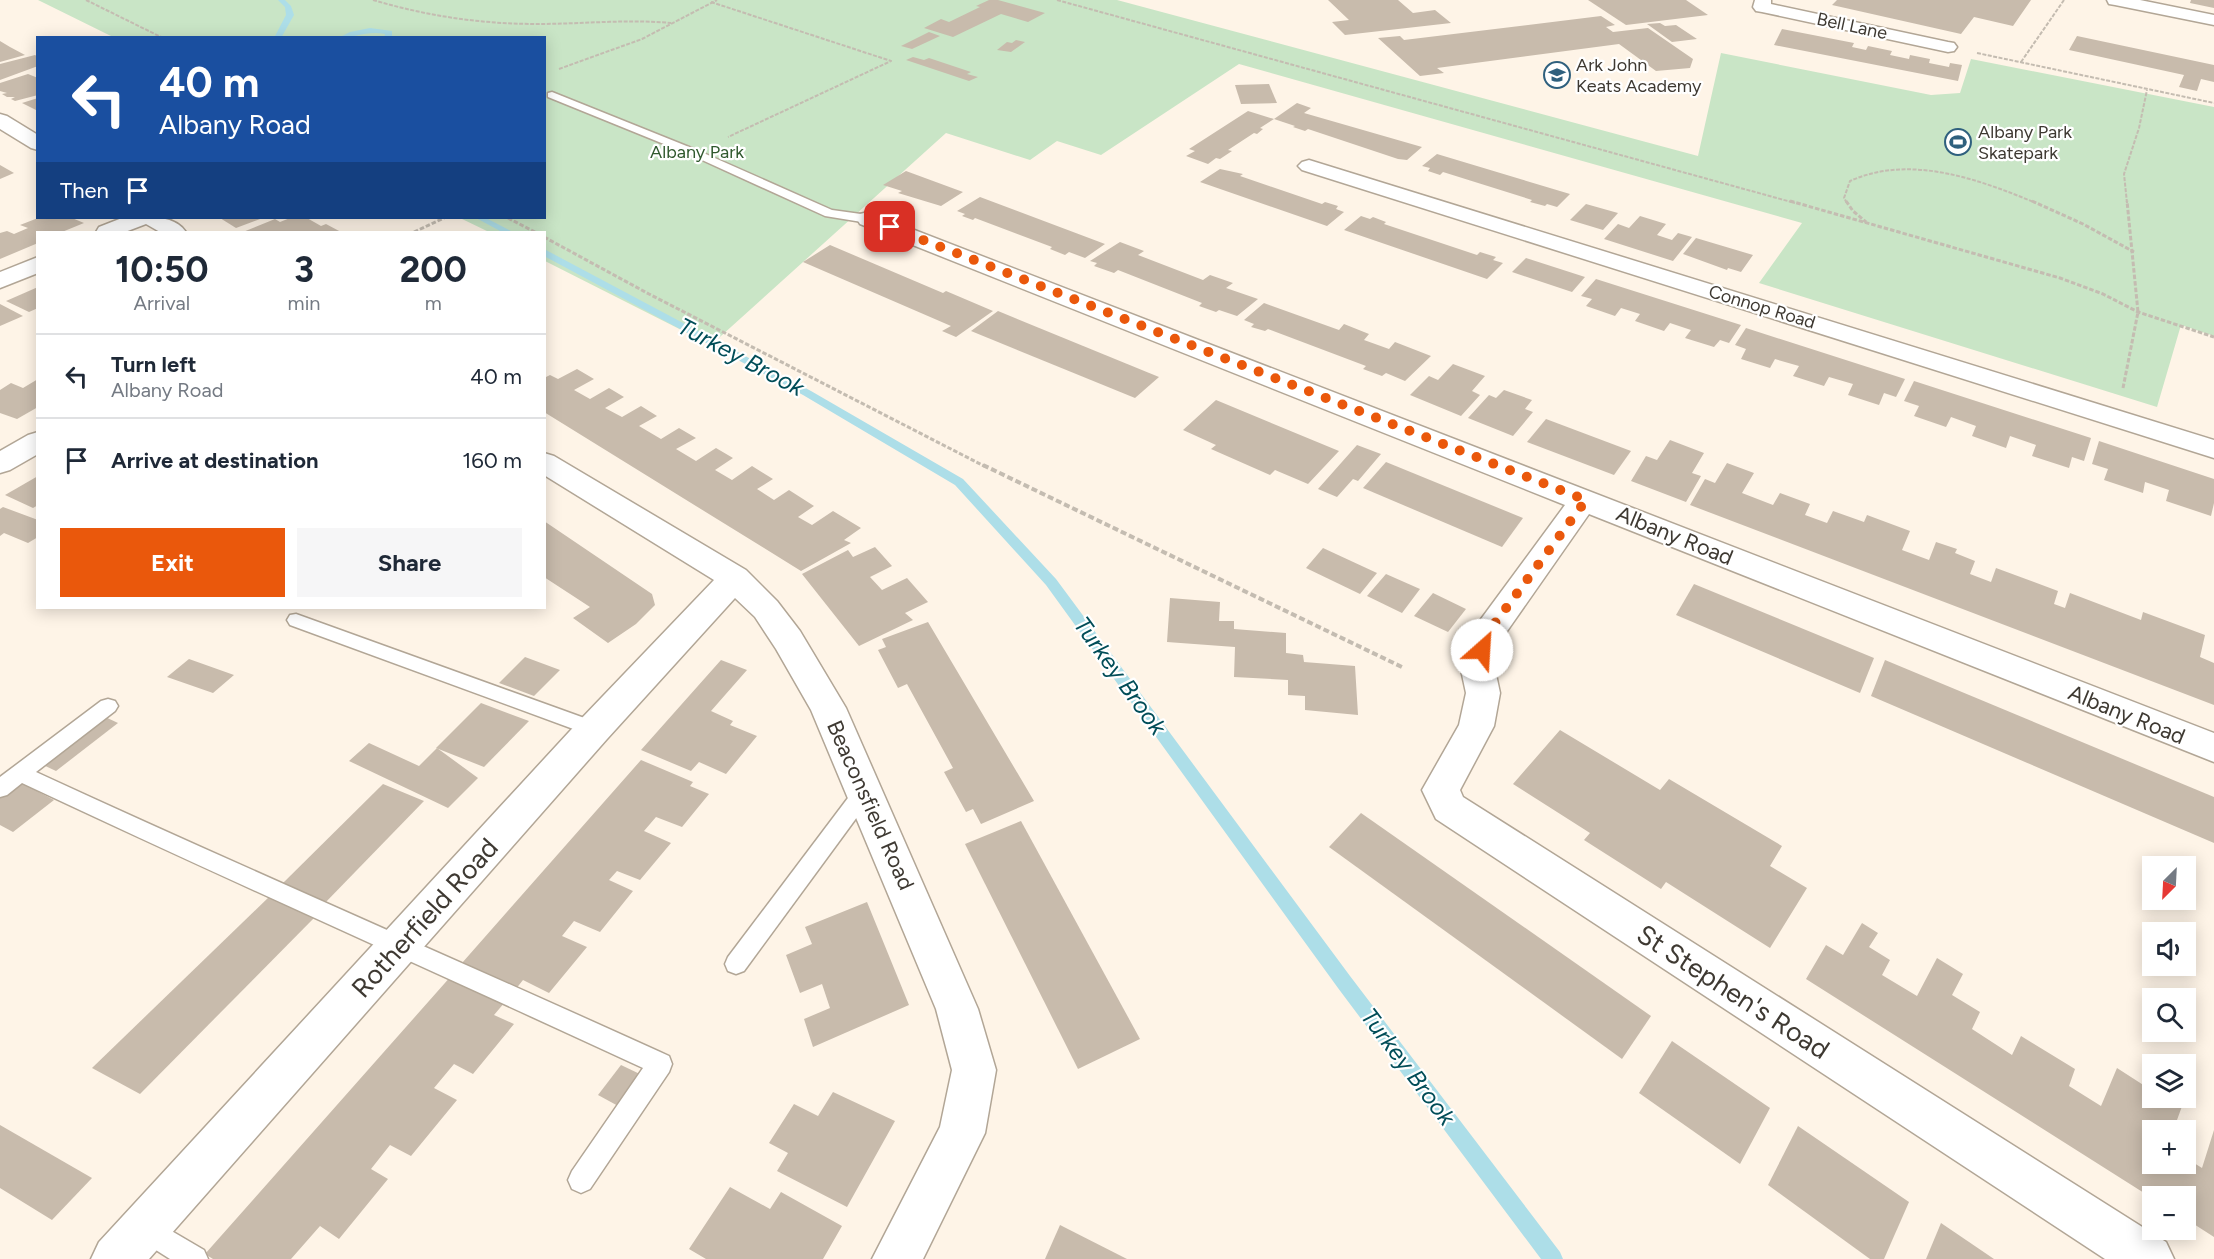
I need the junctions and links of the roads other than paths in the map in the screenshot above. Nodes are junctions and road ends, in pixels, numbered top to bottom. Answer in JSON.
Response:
{"nodes":[{"id":1,"x":1763,"y":0,"type":"edge"},
{"id":2,"x":2115,"y":0,"type":"edge"},
{"id":3,"x":2214,"y":20,"type":"edge"},
{"id":4,"x":1948,"y":47,"type":"road end"},
{"id":5,"x":552,"y":95,"type":"dead end"},
{"id":6,"x":5,"y":128,"type":"edge"},
{"id":7,"x":36,"y":143,"type":"edge"},
{"id":8,"x":1309,"y":166,"type":"dead end"},
{"id":9,"x":138,"y":219,"type":"edge"},
{"id":10,"x":154,"y":219,"type":"edge"},
{"id":11,"x":868,"y":219,"type":"joint"},
{"id":12,"x":109,"y":231,"type":"edge"},
{"id":13,"x":173,"y":231,"type":"edge"},
{"id":14,"x":36,"y":265,"type":"edge"},
{"id":15,"x":0,"y":281,"type":"edge"},
{"id":16,"x":36,"y":442,"type":"edge"},
{"id":17,"x":2214,"y":449,"type":"edge"},
{"id":18,"x":546,"y":463,"type":"edge"},
{"id":19,"x":0,"y":464,"type":"edge"},
{"id":20,"x":1586,"y":500,"type":"junction"},
{"id":21,"x":735,"y":578,"type":"junction"},
{"id":22,"x":296,"y":620,"type":"dead end"},
{"id":23,"x":108,"y":706,"type":"dead end"},
{"id":24,"x":594,"y":729,"type":"junction"},
{"id":25,"x":2214,"y":748,"type":"edge"},
{"id":26,"x":20,"y":773,"type":"junction"},
{"id":27,"x":0,"y":789,"type":"edge"},
{"id":28,"x":864,"y":792,"type":"junction"},
{"id":29,"x":402,"y":945,"type":"junction"},
{"id":30,"x":736,"y":964,"type":"dead end"},
{"id":31,"x":581,"y":1180,"type":"dead end"},
{"id":32,"x":144,"y":1228,"type":"junction"},
{"id":33,"x":116,"y":1259,"type":"edge"},
{"id":34,"x":195,"y":1259,"type":"edge"},
{"id":35,"x":897,"y":1259,"type":"edge"},
{"id":36,"x":2150,"y":1259,"type":"edge"}],
"edges":[{"from":1,"to":4,"type":"street","name":"Bell Lane"},
{"from":2,"to":3,"type":"street"},
{"from":5,"to":11,"type":"lane"},
{"from":6,"to":7,"type":"street"},
{"from":8,"to":17,"type":"street","name":"Connop Road"},
{"from":9,"to":12,"type":"street"},
{"from":10,"to":13,"type":"street"},
{"from":11,"to":20,"type":"street","name":"Albany Road"},
{"from":14,"to":15,"type":"street"},
{"from":16,"to":19,"type":"street"},
{"from":18,"to":21,"type":"street","name":"Beaconsfield Road"},
{"from":20,"to":25,"type":"street","name":"Albany Road"},
{"from":20,"to":36,"type":"street","name":"St Stephen's Road"},
{"from":21,"to":24,"type":"street","name":"Rotherfield Road"},
{"from":21,"to":28,"type":"street","name":"Beaconsfield Road"},
{"from":22,"to":24,"type":"lane"},
{"from":23,"to":26,"type":"lane"},
{"from":24,"to":29,"type":"street","name":"Rotherfield Road"},
{"from":26,"to":27,"type":"lane"},
{"from":26,"to":29,"type":"lane"},
{"from":28,"to":30,"type":"lane"},
{"from":28,"to":35,"type":"street","name":"Beaconsfield Road"},
{"from":29,"to":31,"type":"lane"},
{"from":29,"to":32,"type":"street","name":"Rotherfield Road"},
{"from":32,"to":33,"type":"street","name":"Rotherfield Road"},
{"from":32,"to":34,"type":"lane"}]}
